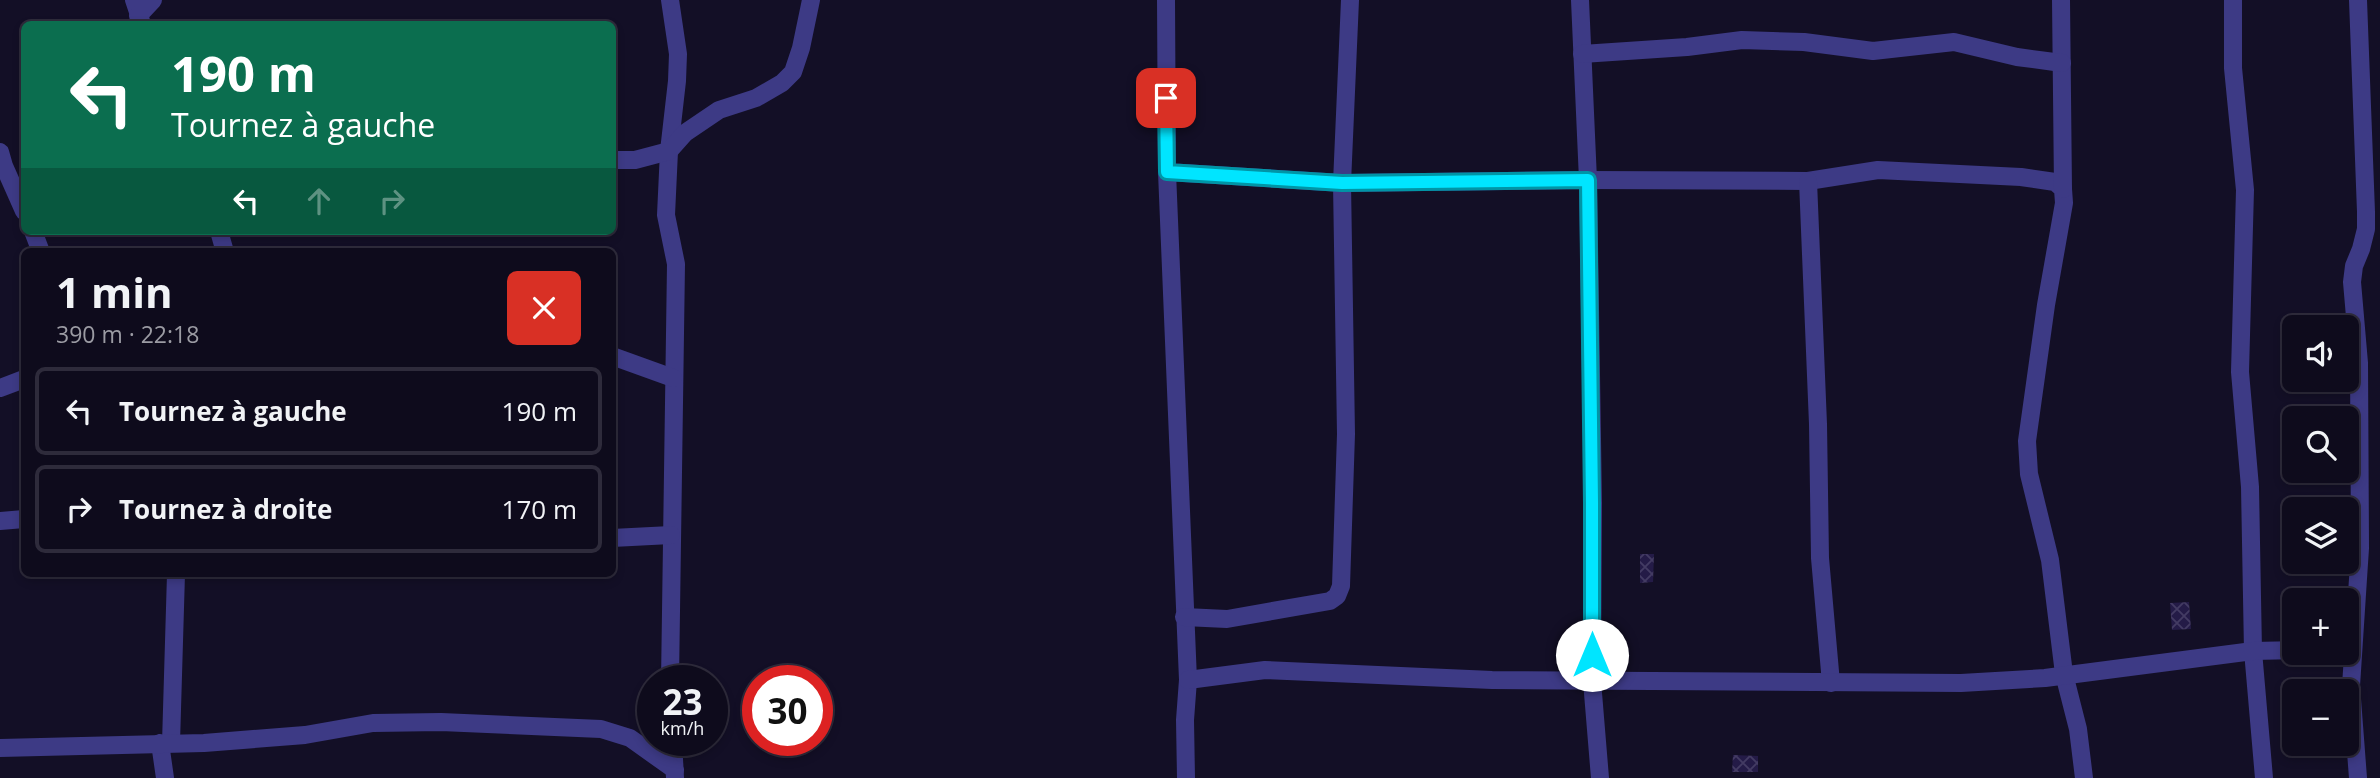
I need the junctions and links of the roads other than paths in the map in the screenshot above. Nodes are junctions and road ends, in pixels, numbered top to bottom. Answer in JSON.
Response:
{"nodes":[{"id":1,"x":153,"y":0,"type":"edge"},
{"id":2,"x":670,"y":0,"type":"edge"},
{"id":3,"x":811,"y":0,"type":"edge"},
{"id":4,"x":1166,"y":0,"type":"edge"},
{"id":5,"x":1350,"y":0,"type":"edge"},
{"id":6,"x":1580,"y":0,"type":"edge"},
{"id":7,"x":2061,"y":0,"type":"edge"},
{"id":8,"x":2233,"y":0,"type":"edge"},
{"id":9,"x":2358,"y":0,"type":"edge"},
{"id":10,"x":138,"y":13,"type":"edge"},
{"id":11,"x":1582,"y":54,"type":"junction"},
{"id":12,"x":2062,"y":63,"type":"junction"},
{"id":13,"x":668,"y":151,"type":"junction"},
{"id":14,"x":0,"y":152,"type":"edge"},
{"id":15,"x":616,"y":160,"type":"edge"},
{"id":16,"x":1167,"y":172,"type":"junction"},
{"id":17,"x":1588,"y":180,"type":"junction"},
{"id":18,"x":1808,"y":180,"type":"junction"},
{"id":19,"x":1342,"y":183,"type":"junction"},
{"id":20,"x":2063,"y":189,"type":"junction"},
{"id":21,"x":21,"y":204,"type":"edge"},
{"id":22,"x":616,"y":357,"type":"edge"},
{"id":23,"x":673,"y":378,"type":"junction"},
{"id":24,"x":21,"y":380,"type":"edge"},
{"id":25,"x":0,"y":388,"type":"edge"},
{"id":26,"x":21,"y":519,"type":"edge"},
{"id":27,"x":0,"y":521,"type":"edge"},
{"id":28,"x":671,"y":535,"type":"junction"},
{"id":29,"x":616,"y":538,"type":"edge"},
{"id":30,"x":177,"y":577,"type":"edge"},
{"id":31,"x":2358,"y":588,"type":"edge"},
{"id":32,"x":1184,"y":617,"type":"junction"},
{"id":33,"x":2282,"y":650,"type":"edge"},
{"id":34,"x":2253,"y":651,"type":"junction"},
{"id":35,"x":670,"y":665,"type":"edge"},
{"id":36,"x":2350,"y":665,"type":"edge"},
{"id":37,"x":2064,"y":674,"type":"junction"},
{"id":38,"x":1188,"y":680,"type":"junction"},
{"id":39,"x":1592,"y":681,"type":"junction"},
{"id":40,"x":1832,"y":683,"type":"junction"},
{"id":41,"x":165,"y":743,"type":"junction"},
{"id":42,"x":0,"y":748,"type":"edge"},
{"id":43,"x":674,"y":756,"type":"edge"},
{"id":44,"x":675,"y":774,"type":"edge"},
{"id":45,"x":165,"y":778,"type":"edge"},
{"id":46,"x":1186,"y":778,"type":"edge"},
{"id":47,"x":1600,"y":778,"type":"edge"},
{"id":48,"x":2084,"y":778,"type":"edge"},
{"id":49,"x":2264,"y":778,"type":"edge"},
{"id":50,"x":2358,"y":778,"type":"edge"}],
"edges":[{"from":1,"to":10,"type":"street"},
{"from":2,"to":13,"type":"street"},
{"from":3,"to":13,"type":"street"},
{"from":4,"to":16,"type":"street"},
{"from":5,"to":19,"type":"street"},
{"from":6,"to":11,"type":"street"},
{"from":7,"to":12,"type":"street"},
{"from":8,"to":34,"type":"street"},
{"from":9,"to":31,"type":"street"},
{"from":11,"to":12,"type":"street"},
{"from":11,"to":17,"type":"street"},
{"from":12,"to":20,"type":"street"},
{"from":13,"to":15,"type":"street"},
{"from":13,"to":23,"type":"street"},
{"from":14,"to":21,"type":"street"},
{"from":16,"to":19,"type":"street"},
{"from":16,"to":32,"type":"street"},
{"from":17,"to":18,"type":"street"},
{"from":17,"to":19,"type":"street"},
{"from":17,"to":39,"type":"street"},
{"from":18,"to":20,"type":"street"},
{"from":18,"to":40,"type":"street"},
{"from":19,"to":32,"type":"street"},
{"from":20,"to":37,"type":"street"},
{"from":22,"to":23,"type":"street"},
{"from":23,"to":28,"type":"street"},
{"from":24,"to":25,"type":"street"},
{"from":26,"to":27,"type":"street"},
{"from":28,"to":29,"type":"street"},
{"from":28,"to":35,"type":"street"},
{"from":30,"to":41,"type":"street"},
{"from":32,"to":38,"type":"street"},
{"from":33,"to":34,"type":"street"},
{"from":34,"to":37,"type":"street"},
{"from":34,"to":49,"type":"street"},
{"from":36,"to":50,"type":"street"},
{"from":37,"to":40,"type":"street"},
{"from":37,"to":48,"type":"street"},
{"from":38,"to":39,"type":"street"},
{"from":38,"to":46,"type":"street"},
{"from":39,"to":40,"type":"street"},
{"from":39,"to":47,"type":"street"},
{"from":41,"to":42,"type":"street"},
{"from":41,"to":44,"type":"street"},
{"from":41,"to":45,"type":"street"},
{"from":43,"to":44,"type":"street"}]}
